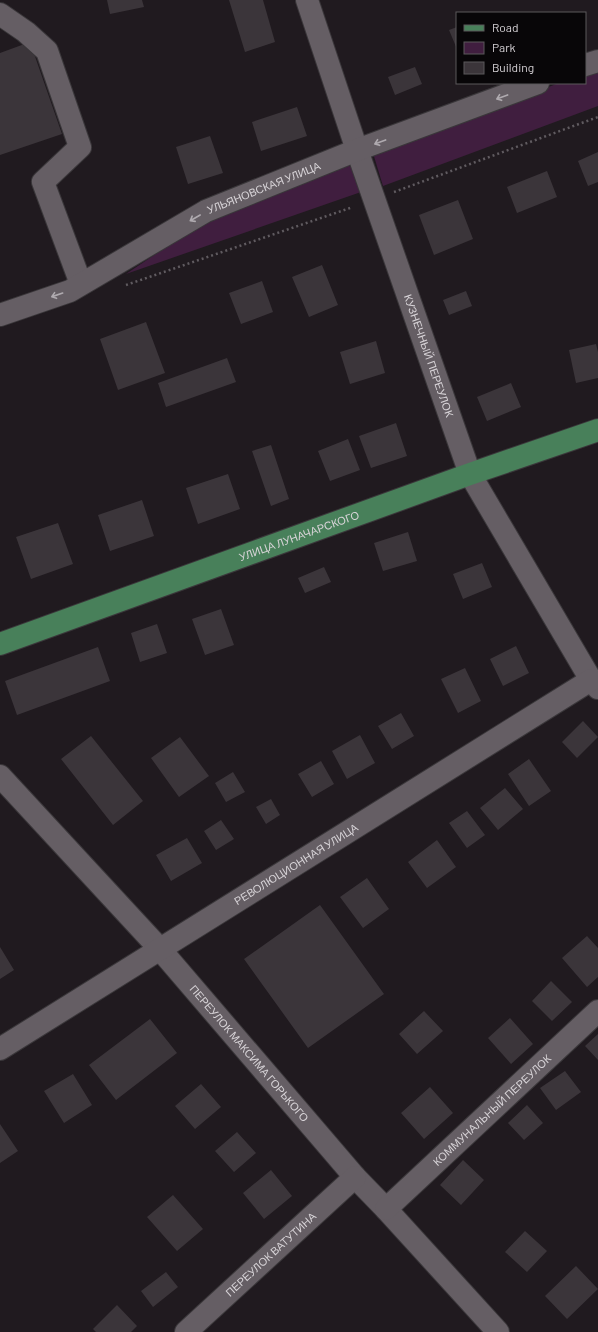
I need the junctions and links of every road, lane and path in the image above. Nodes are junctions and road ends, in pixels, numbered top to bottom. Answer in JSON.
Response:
{"nodes":[{"id":1,"x":307,"y":0,"type":"edge"},
{"id":2,"x":0,"y":14,"type":"edge"},
{"id":3,"x":598,"y":61,"type":"edge"},
{"id":4,"x":586,"y":66,"type":"edge"},
{"id":5,"x":535,"y":84,"type":"edge"},
{"id":6,"x":598,"y":117,"type":"edge"},
{"id":7,"x":357,"y":150,"type":"junction"},
{"id":8,"x":374,"y":199,"type":"junction"},
{"id":9,"x":81,"y":284,"type":"junction"},
{"id":10,"x":119,"y":288,"type":"dead end"},
{"id":11,"x":0,"y":315,"type":"edge"},
{"id":12,"x":598,"y":430,"type":"edge"},
{"id":13,"x":470,"y":474,"type":"junction"},
{"id":14,"x":0,"y":644,"type":"edge"},
{"id":15,"x":594,"y":684,"type":"edge"},
{"id":16,"x":4,"y":788,"type":"edge"},
{"id":17,"x":160,"y":948,"type":"junction"},
{"id":18,"x":598,"y":1010,"type":"edge"},
{"id":19,"x":0,"y":1049,"type":"edge"},
{"id":20,"x":355,"y":1177,"type":"junction"},
{"id":21,"x":386,"y":1209,"type":"junction"},
{"id":22,"x":186,"y":1332,"type":"edge"},
{"id":23,"x":498,"y":1332,"type":"edge"}],
"edges":[{"from":1,"to":7,"type":"street","name":"КУЗНЕЧНЫЙ ПЕРЕУЛОК"},
{"from":2,"to":9,"type":"street"},
{"from":3,"to":4,"type":"street"},
{"from":5,"to":7,"type":"street","name":"УЛЬЯНОВСКАЯ УЛИЦА","one_way":true},
{"from":6,"to":8,"type":"path"},
{"from":7,"to":8,"type":"street","name":"КУЗНЕЧНЫЙ ПЕРЕУЛОК"},
{"from":7,"to":9,"type":"street","name":"УЛЬЯНОВСКАЯ УЛИЦА","one_way":true},
{"from":8,"to":10,"type":"path"},
{"from":8,"to":13,"type":"street","name":"КУЗНЕЧНЫЙ ПЕРЕУЛОК"},
{"from":9,"to":11,"type":"street","name":"УЛЬЯНОВСКАЯ УЛИЦА","one_way":true},
{"from":12,"to":13,"type":"main road","name":"УЛИЦА ЛУНАЧАРСКОГО"},
{"from":13,"to":14,"type":"main road","name":"УЛИЦА ЛУНАЧАРСКОГО"},
{"from":13,"to":15,"type":"street","name":"КУЗНЕЧНЫЙ ПЕРЕУЛОК"},
{"from":15,"to":17,"type":"street","name":"РЕВОЛЮЦИОННАЯ УЛИЦА"},
{"from":16,"to":17,"type":"street","name":"ПЕРЕУЛОК МАКСИМА ГОРЬКОГО"},
{"from":17,"to":19,"type":"street","name":"РЕВОЛЮЦИОННАЯ УЛИЦА"},
{"from":17,"to":20,"type":"street","name":"ПЕРЕУЛОК МАКСИМА ГОРЬКОГО"},
{"from":18,"to":21,"type":"street","name":"КОММУНАЛЬНЫЙ ПЕРЕУЛОК"},
{"from":20,"to":21,"type":"street","name":"ПЕРЕУЛОК МАКСИМА ГОРЬКОГО"},
{"from":20,"to":22,"type":"street","name":"ПЕРЕУЛОК ВАТУТИНА"},
{"from":21,"to":23,"type":"street","name":"ПЕРЕУЛОК МАКСИМА ГОРЬКОГО"}]}
